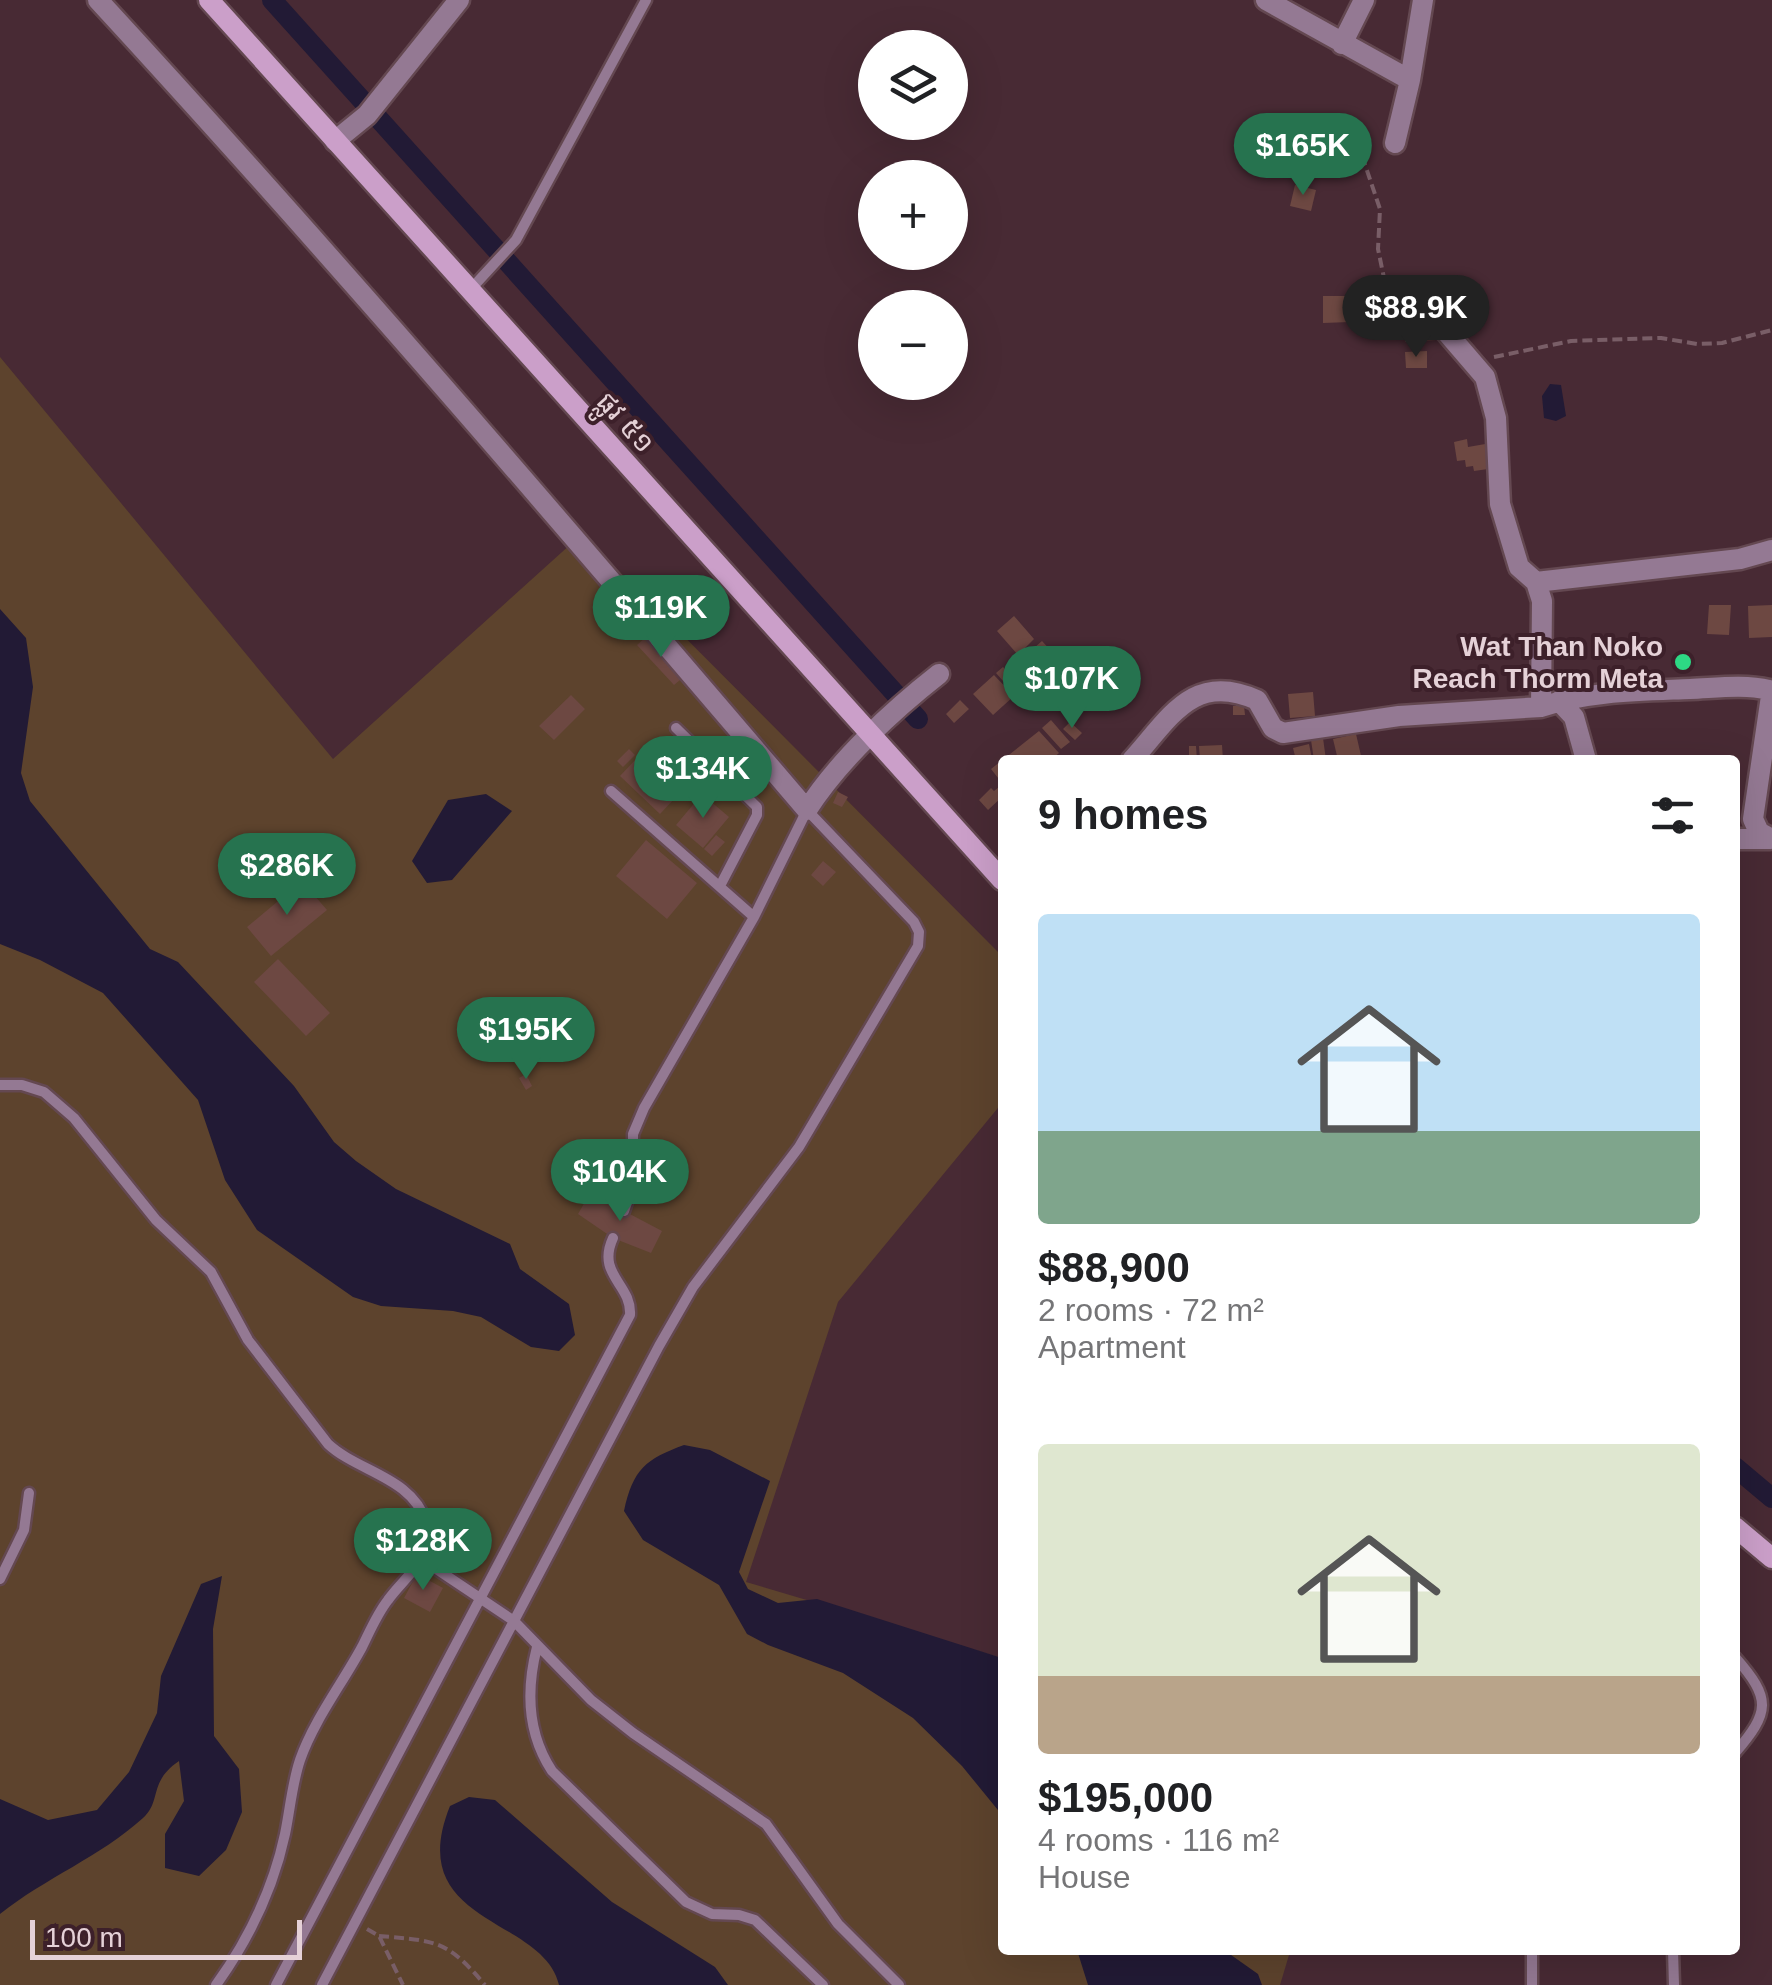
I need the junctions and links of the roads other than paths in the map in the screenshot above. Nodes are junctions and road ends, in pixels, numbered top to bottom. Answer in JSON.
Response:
{"nodes":[{"id":1,"x":98,"y":0,"type":"edge"},
{"id":2,"x":459,"y":0,"type":"edge"},
{"id":3,"x":646,"y":0,"type":"edge"},
{"id":4,"x":1266,"y":0,"type":"edge"},
{"id":5,"x":1364,"y":0,"type":"edge"},
{"id":6,"x":1422,"y":0,"type":"edge"},
{"id":7,"x":219,"y":4,"type":"edge"},
{"id":8,"x":1342,"y":44,"type":"junction"},
{"id":9,"x":1410,"y":80,"type":"junction"},
{"id":10,"x":335,"y":140,"type":"junction"},
{"id":11,"x":1395,"y":143,"type":"dead end"},
{"id":12,"x":470,"y":290,"type":"junction"},
{"id":13,"x":1430,"y":313,"type":"dead end"},
{"id":14,"x":1772,"y":550,"type":"edge"},
{"id":15,"x":1536,"y":582,"type":"junction"},
{"id":16,"x":938,"y":674,"type":"dead end"},
{"id":17,"x":1550,"y":704,"type":"junction"},
{"id":18,"x":676,"y":728,"type":"dead end"},
{"id":19,"x":867,"y":740,"type":"junction"},
{"id":20,"x":1136,"y":755,"type":"edge"},
{"id":21,"x":1585,"y":755,"type":"edge"},
{"id":22,"x":612,"y":790,"type":"dead end"},
{"id":23,"x":807,"y":810,"type":"junction"},
{"id":24,"x":1771,"y":839,"type":"edge"},
{"id":25,"x":1740,"y":840,"type":"edge"},
{"id":26,"x":998,"y":876,"type":"edge"},
{"id":27,"x":720,"y":884,"type":"junction"},
{"id":28,"x":754,"y":917,"type":"junction"},
{"id":29,"x":0,"y":1084,"type":"edge"},
{"id":30,"x":624,"y":1211,"type":"dead end"},
{"id":31,"x":613,"y":1238,"type":"dead end"},
{"id":32,"x":29,"y":1492,"type":"dead end"},
{"id":33,"x":1740,"y":1531,"type":"edge"},
{"id":34,"x":1772,"y":1558,"type":"edge"},
{"id":35,"x":423,"y":1560,"type":"junction"},
{"id":36,"x":0,"y":1579,"type":"edge"},
{"id":37,"x":480,"y":1600,"type":"junction"},
{"id":38,"x":514,"y":1620,"type":"junction"},
{"id":39,"x":537,"y":1647,"type":"junction"},
{"id":40,"x":1740,"y":1662,"type":"edge"},
{"id":41,"x":1740,"y":1748,"type":"edge"},
{"id":42,"x":1532,"y":1955,"type":"edge"},
{"id":43,"x":1673,"y":1955,"type":"edge"},
{"id":44,"x":216,"y":1985,"type":"edge"},
{"id":45,"x":276,"y":1985,"type":"edge"},
{"id":46,"x":322,"y":1985,"type":"edge"},
{"id":47,"x":823,"y":1985,"type":"edge"},
{"id":48,"x":899,"y":1985,"type":"edge"},
{"id":49,"x":1532,"y":1985,"type":"edge"},
{"id":50,"x":1674,"y":1985,"type":"edge"}],
"edges":[{"from":1,"to":23,"type":"street"},
{"from":2,"to":10,"type":"street"},
{"from":3,"to":12,"type":"lane"},
{"from":4,"to":8,"type":"street"},
{"from":5,"to":8,"type":"street"},
{"from":6,"to":9,"type":"street"},
{"from":7,"to":10,"type":"main road","name":"ផ្លូវ ៥១"},
{"from":8,"to":9,"type":"street"},
{"from":9,"to":11,"type":"street"},
{"from":10,"to":12,"type":"main road","name":"ផ្លូវ ៥១"},
{"from":12,"to":19,"type":"main road","name":"ផ្លូវ ៥១"},
{"from":13,"to":15,"type":"street"},
{"from":14,"to":15,"type":"street"},
{"from":15,"to":17,"type":"street"},
{"from":16,"to":19,"type":"street"},
{"from":17,"to":20,"type":"street"},
{"from":17,"to":21,"type":"street"},
{"from":17,"to":24,"type":"street"},
{"from":18,"to":27,"type":"lane"},
{"from":19,"to":23,"type":"street"},
{"from":19,"to":26,"type":"main road","name":"ផ្លូវ ៥១"},
{"from":22,"to":27,"type":"lane"},
{"from":23,"to":28,"type":"lane"},
{"from":23,"to":38,"type":"lane"},
{"from":24,"to":25,"type":"street"},
{"from":27,"to":28,"type":"lane"},
{"from":28,"to":30,"type":"lane"},
{"from":29,"to":35,"type":"lane"},
{"from":31,"to":37,"type":"lane"},
{"from":32,"to":36,"type":"lane"},
{"from":33,"to":34,"type":"main road"},
{"from":35,"to":37,"type":"lane"},
{"from":35,"to":44,"type":"lane"},
{"from":37,"to":38,"type":"lane"},
{"from":37,"to":45,"type":"lane"},
{"from":38,"to":39,"type":"lane"},
{"from":38,"to":46,"type":"lane"},
{"from":39,"to":47,"type":"lane"},
{"from":39,"to":48,"type":"lane"},
{"from":40,"to":41,"type":"lane"},
{"from":42,"to":49,"type":"lane"},
{"from":43,"to":50,"type":"lane"}]}
